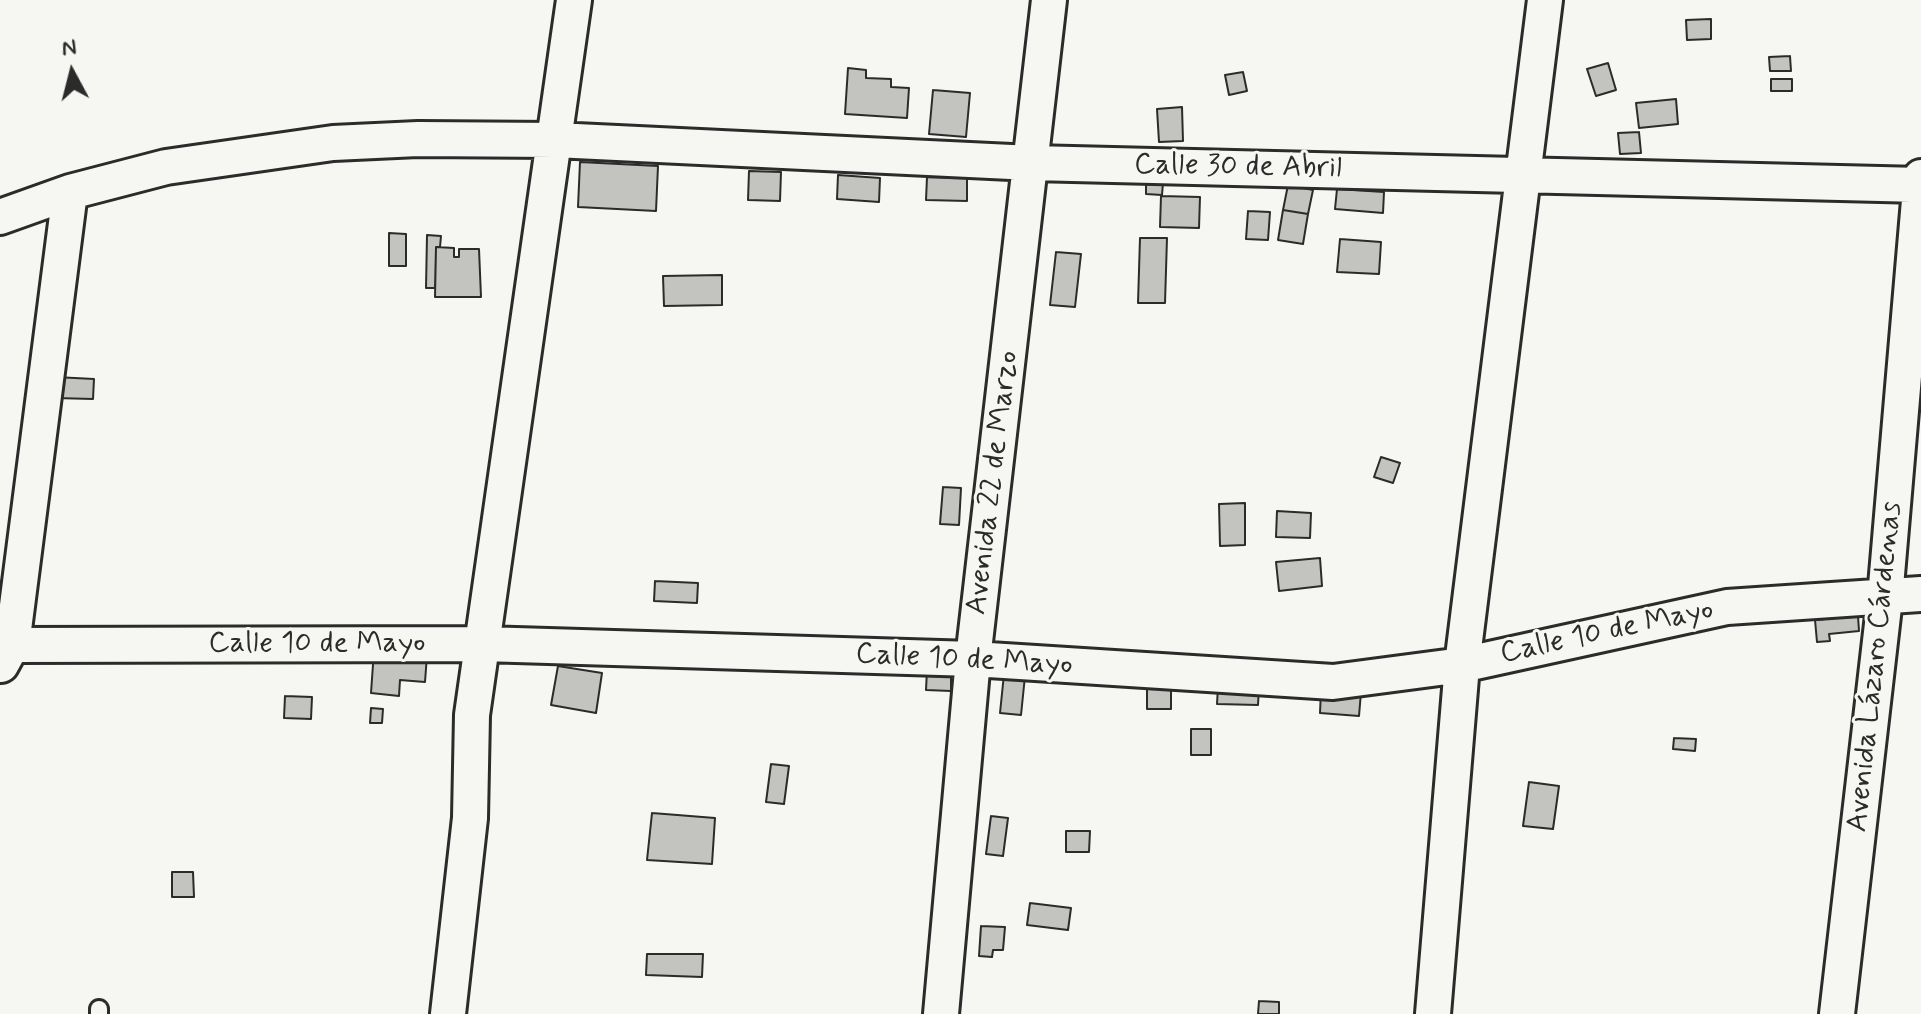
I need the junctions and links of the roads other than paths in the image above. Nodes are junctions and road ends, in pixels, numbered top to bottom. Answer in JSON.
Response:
{"nodes":[{"id":1,"x":574,"y":0,"type":"edge"},
{"id":2,"x":1049,"y":0,"type":"edge"},
{"id":3,"x":1545,"y":0,"type":"edge"},
{"id":4,"x":555,"y":140,"type":"junction"},
{"id":5,"x":1032,"y":163,"type":"junction"},
{"id":6,"x":1525,"y":175,"type":"junction"},
{"id":7,"x":1921,"y":183,"type":"edge"},
{"id":8,"x":70,"y":192,"type":"junction"},
{"id":9,"x":0,"y":217,"type":"edge"},
{"id":10,"x":1921,"y":594,"type":"edge"},
{"id":11,"x":1885,"y":598,"type":"junction"},
{"id":12,"x":483,"y":644,"type":"junction"},
{"id":13,"x":4,"y":654,"type":"edge"},
{"id":14,"x":973,"y":659,"type":"junction"},
{"id":15,"x":1462,"y":665,"type":"junction"},
{"id":16,"x":448,"y":1014,"type":"edge"},
{"id":17,"x":941,"y":1014,"type":"edge"},
{"id":18,"x":1433,"y":1014,"type":"edge"},
{"id":19,"x":1837,"y":1014,"type":"edge"}],
"edges":[{"from":1,"to":4,"type":"street"},
{"from":2,"to":5,"type":"street","name":"Avenida 22 de Marzo"},
{"from":3,"to":6,"type":"street"},
{"from":4,"to":5,"type":"street","name":"Calle 30 de Abril"},
{"from":4,"to":8,"type":"street","name":"Calle 30 de Abril"},
{"from":4,"to":12,"type":"street"},
{"from":5,"to":6,"type":"street","name":"Calle 30 de Abril"},
{"from":5,"to":14,"type":"street","name":"Avenida 22 de Marzo"},
{"from":6,"to":7,"type":"street","name":"Calle 30 de Abril"},
{"from":6,"to":15,"type":"street"},
{"from":7,"to":11,"type":"street","name":"Avenida Lázaro Cárdenas"},
{"from":8,"to":9,"type":"street","name":"Calle 30 de Abril"},
{"from":8,"to":13,"type":"street"},
{"from":10,"to":11,"type":"street","name":"Calle 10 de Mayo"},
{"from":11,"to":15,"type":"street","name":"Calle 10 de Mayo"},
{"from":11,"to":19,"type":"street","name":"Avenida Lázaro Cárdenas"},
{"from":12,"to":13,"type":"street","name":"Calle 10 de Mayo"},
{"from":12,"to":14,"type":"street","name":"Calle 10 de Mayo"},
{"from":12,"to":16,"type":"street"},
{"from":14,"to":15,"type":"street","name":"Calle 10 de Mayo"},
{"from":14,"to":17,"type":"street","name":"Avenida 22 de Marzo"},
{"from":15,"to":18,"type":"street"}]}
